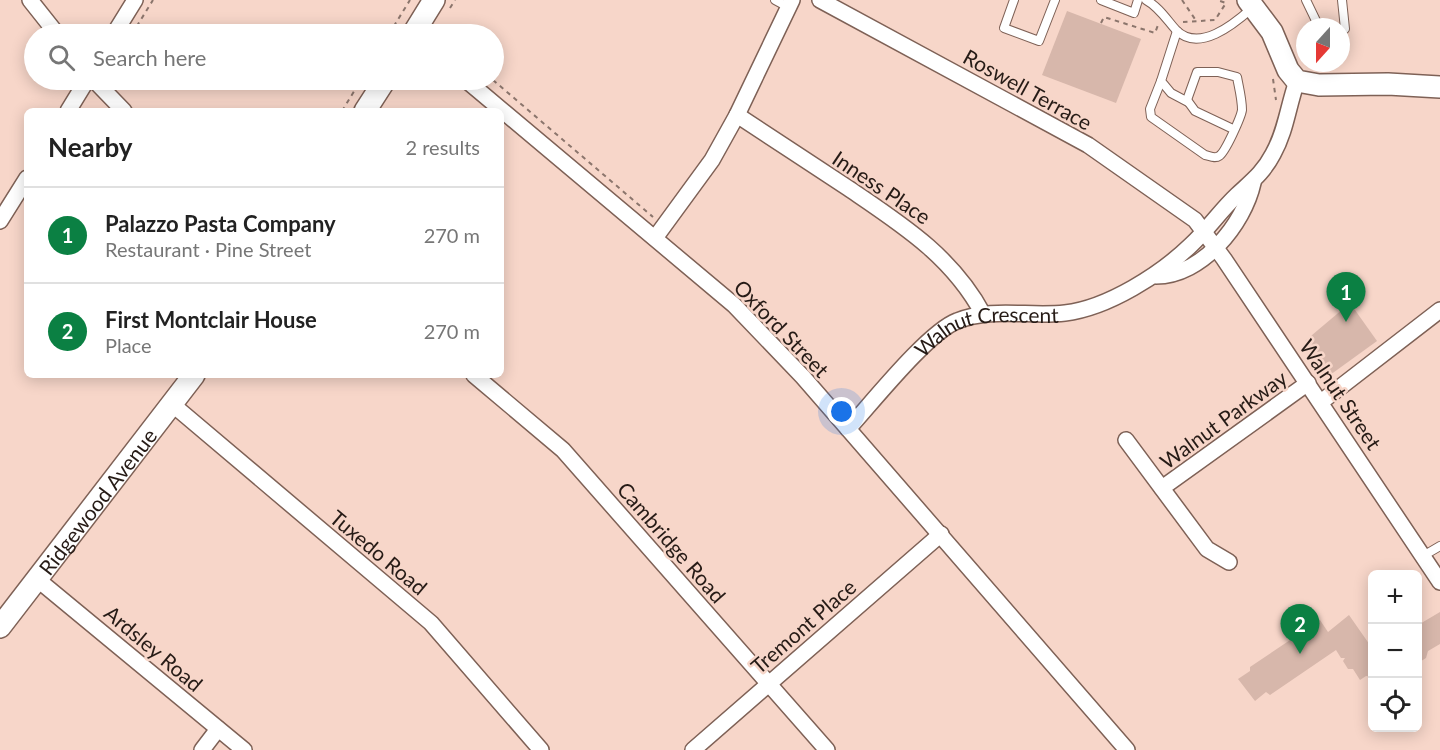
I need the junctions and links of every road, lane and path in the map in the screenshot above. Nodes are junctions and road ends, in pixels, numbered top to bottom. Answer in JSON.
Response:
{"nodes":[{"id":1,"x":30,"y":0,"type":"edge"},
{"id":2,"x":135,"y":0,"type":"edge"},
{"id":3,"x":153,"y":0,"type":"edge"},
{"id":4,"x":410,"y":0,"type":"edge"},
{"id":5,"x":434,"y":0,"type":"edge"},
{"id":6,"x":820,"y":0,"type":"edge"},
{"id":7,"x":1014,"y":0,"type":"edge"},
{"id":8,"x":1054,"y":0,"type":"edge"},
{"id":9,"x":1101,"y":0,"type":"edge"},
{"id":10,"x":1138,"y":0,"type":"edge"},
{"id":11,"x":1146,"y":0,"type":"edge"},
{"id":12,"x":1182,"y":0,"type":"edge"},
{"id":13,"x":1217,"y":0,"type":"edge"},
{"id":14,"x":1306,"y":0,"type":"edge"},
{"id":15,"x":1342,"y":0,"type":"edge"},
{"id":16,"x":785,"y":2,"type":"edge"},
{"id":17,"x":1253,"y":2,"type":"edge"},
{"id":18,"x":1315,"y":18,"type":"edge"},
{"id":19,"x":1344,"y":18,"type":"edge"},
{"id":20,"x":1162,"y":22,"type":"dead end"},
{"id":21,"x":1179,"y":22,"type":"dead end"},
{"id":22,"x":1197,"y":22,"type":"junction"},
{"id":23,"x":1101,"y":23,"type":"dead end"},
{"id":24,"x":49,"y":24,"type":"edge"},
{"id":25,"x":120,"y":24,"type":"edge"},
{"id":26,"x":138,"y":24,"type":"edge"},
{"id":27,"x":395,"y":24,"type":"edge"},
{"id":28,"x":419,"y":24,"type":"edge"},
{"id":29,"x":1177,"y":32,"type":"junction"},
{"id":30,"x":1272,"y":74,"type":"dead end"},
{"id":31,"x":1161,"y":81,"type":"junction"},
{"id":32,"x":1297,"y":81,"type":"junction"},
{"id":33,"x":1440,"y":87,"type":"edge"},
{"id":34,"x":504,"y":89,"type":"edge"},
{"id":35,"x":81,"y":90,"type":"edge"},
{"id":36,"x":104,"y":90,"type":"edge"},
{"id":37,"x":355,"y":90,"type":"edge"},
{"id":38,"x":379,"y":90,"type":"edge"},
{"id":39,"x":478,"y":90,"type":"edge"},
{"id":40,"x":1188,"y":102,"type":"junction"},
{"id":41,"x":1276,"y":104,"type":"dead end"},
{"id":42,"x":70,"y":108,"type":"edge"},
{"id":43,"x":121,"y":108,"type":"edge"},
{"id":44,"x":344,"y":108,"type":"edge"},
{"id":45,"x":367,"y":108,"type":"edge"},
{"id":46,"x":499,"y":108,"type":"edge"},
{"id":47,"x":504,"y":112,"type":"edge"},
{"id":48,"x":737,"y":115,"type":"junction"},
{"id":49,"x":1233,"y":129,"type":"junction"},
{"id":50,"x":24,"y":183,"type":"edge"},
{"id":51,"x":1253,"y":183,"type":"junction"},
{"id":52,"x":655,"y":219,"type":"dead end"},
{"id":53,"x":0,"y":221,"type":"edge"},
{"id":54,"x":1205,"y":231,"type":"junction"},
{"id":55,"x":655,"y":238,"type":"junction"},
{"id":56,"x":1216,"y":247,"type":"junction"},
{"id":57,"x":1156,"y":276,"type":"junction"},
{"id":58,"x":1440,"y":310,"type":"edge"},
{"id":59,"x":983,"y":314,"type":"junction"},
{"id":60,"x":192,"y":378,"type":"edge"},
{"id":61,"x":478,"y":378,"type":"edge"},
{"id":62,"x":1308,"y":383,"type":"junction"},
{"id":63,"x":1321,"y":402,"type":"junction"},
{"id":64,"x":172,"y":404,"type":"junction"},
{"id":65,"x":848,"y":429,"type":"junction"},
{"id":66,"x":1126,"y":440,"type":"dead end"},
{"id":67,"x":1162,"y":488,"type":"junction"},
{"id":68,"x":941,"y":534,"type":"junction"},
{"id":69,"x":1440,"y":546,"type":"edge"},
{"id":70,"x":1423,"y":556,"type":"junction"},
{"id":71,"x":1229,"y":562,"type":"dead end"},
{"id":72,"x":37,"y":579,"type":"junction"},
{"id":73,"x":1440,"y":582,"type":"edge"},
{"id":74,"x":0,"y":627,"type":"edge"},
{"id":75,"x":769,"y":684,"type":"junction"},
{"id":76,"x":218,"y":729,"type":"junction"},
{"id":77,"x":202,"y":750,"type":"edge"},
{"id":78,"x":244,"y":750,"type":"edge"},
{"id":79,"x":541,"y":750,"type":"edge"},
{"id":80,"x":693,"y":750,"type":"edge"},
{"id":81,"x":827,"y":750,"type":"edge"},
{"id":82,"x":1127,"y":750,"type":"edge"}],
"edges":[{"from":1,"to":24,"type":"street"},
{"from":2,"to":25,"type":"street"},
{"from":3,"to":26,"type":"path"},
{"from":4,"to":27,"type":"path"},
{"from":5,"to":28,"type":"street"},
{"from":6,"to":54,"type":"street","name":"Roswell Terrace"},
{"from":7,"to":8,"type":"lane"},
{"from":9,"to":10,"type":"lane"},
{"from":11,"to":29,"type":"lane"},
{"from":12,"to":22,"type":"path"},
{"from":13,"to":22,"type":"path"},
{"from":14,"to":18,"type":"lane"},
{"from":15,"to":19,"type":"lane"},
{"from":16,"to":48,"type":"street"},
{"from":17,"to":29,"type":"lane"},
{"from":17,"to":32,"type":"street"},
{"from":20,"to":23,"type":"path"},
{"from":21,"to":22,"type":"path"},
{"from":29,"to":31,"type":"lane"},
{"from":30,"to":41,"type":"path"},
{"from":31,"to":40,"type":"lane"},
{"from":31,"to":49,"type":"lane"},
{"from":32,"to":33,"type":"street"},
{"from":32,"to":51,"type":"street","name":"Walnut Crescent"},
{"from":34,"to":52,"type":"path"},
{"from":35,"to":42,"type":"street"},
{"from":36,"to":43,"type":"street"},
{"from":37,"to":44,"type":"path"},
{"from":38,"to":45,"type":"street"},
{"from":39,"to":46,"type":"street","name":"Oxford Street"},
{"from":40,"to":49,"type":"lane"},
{"from":40,"to":49,"type":"lane"},
{"from":47,"to":55,"type":"street","name":"Oxford Street"},
{"from":48,"to":55,"type":"street"},
{"from":48,"to":59,"type":"street","name":"Inness Place"},
{"from":50,"to":53,"type":"street"},
{"from":51,"to":54,"type":"street","name":"Walnut Crescent"},
{"from":51,"to":56,"type":"street","name":"Walnut Crescent"},
{"from":54,"to":56,"type":"street","name":"Walnut Street"},
{"from":54,"to":57,"type":"street","name":"Walnut Crescent"},
{"from":55,"to":65,"type":"street","name":"Oxford Street"},
{"from":56,"to":57,"type":"street","name":"Walnut Crescent"},
{"from":56,"to":62,"type":"street","name":"Walnut Street"},
{"from":57,"to":59,"type":"street","name":"Walnut Crescent"},
{"from":58,"to":63,"type":"street"},
{"from":59,"to":65,"type":"street","name":"Walnut Crescent"},
{"from":60,"to":64,"type":"street","name":"Ridgewood Avenue"},
{"from":61,"to":75,"type":"street","name":"Cambridge Road"},
{"from":62,"to":63,"type":"street","name":"Walnut Street"},
{"from":62,"to":67,"type":"street","name":"Walnut Parkway"},
{"from":63,"to":70,"type":"street","name":"Walnut Street"},
{"from":64,"to":72,"type":"street","name":"Ridgewood Avenue"},
{"from":64,"to":79,"type":"street","name":"Tuxedo Road"},
{"from":65,"to":68,"type":"street","name":"Oxford Street"},
{"from":66,"to":67,"type":"street","name":"Walnut Parkway"},
{"from":67,"to":71,"type":"street","name":"Walnut Parkway"},
{"from":68,"to":75,"type":"street","name":"Tremont Place"},
{"from":68,"to":82,"type":"street","name":"Oxford Street"},
{"from":69,"to":70,"type":"lane"},
{"from":70,"to":73,"type":"street","name":"Walnut Street"},
{"from":72,"to":74,"type":"street","name":"Ridgewood Avenue"},
{"from":72,"to":76,"type":"street","name":"Ardsley Road"},
{"from":75,"to":80,"type":"street","name":"Tremont Place"},
{"from":75,"to":81,"type":"street","name":"Cambridge Road"},
{"from":76,"to":77,"type":"street"},
{"from":76,"to":78,"type":"street","name":"Ardsley Road"}]}
